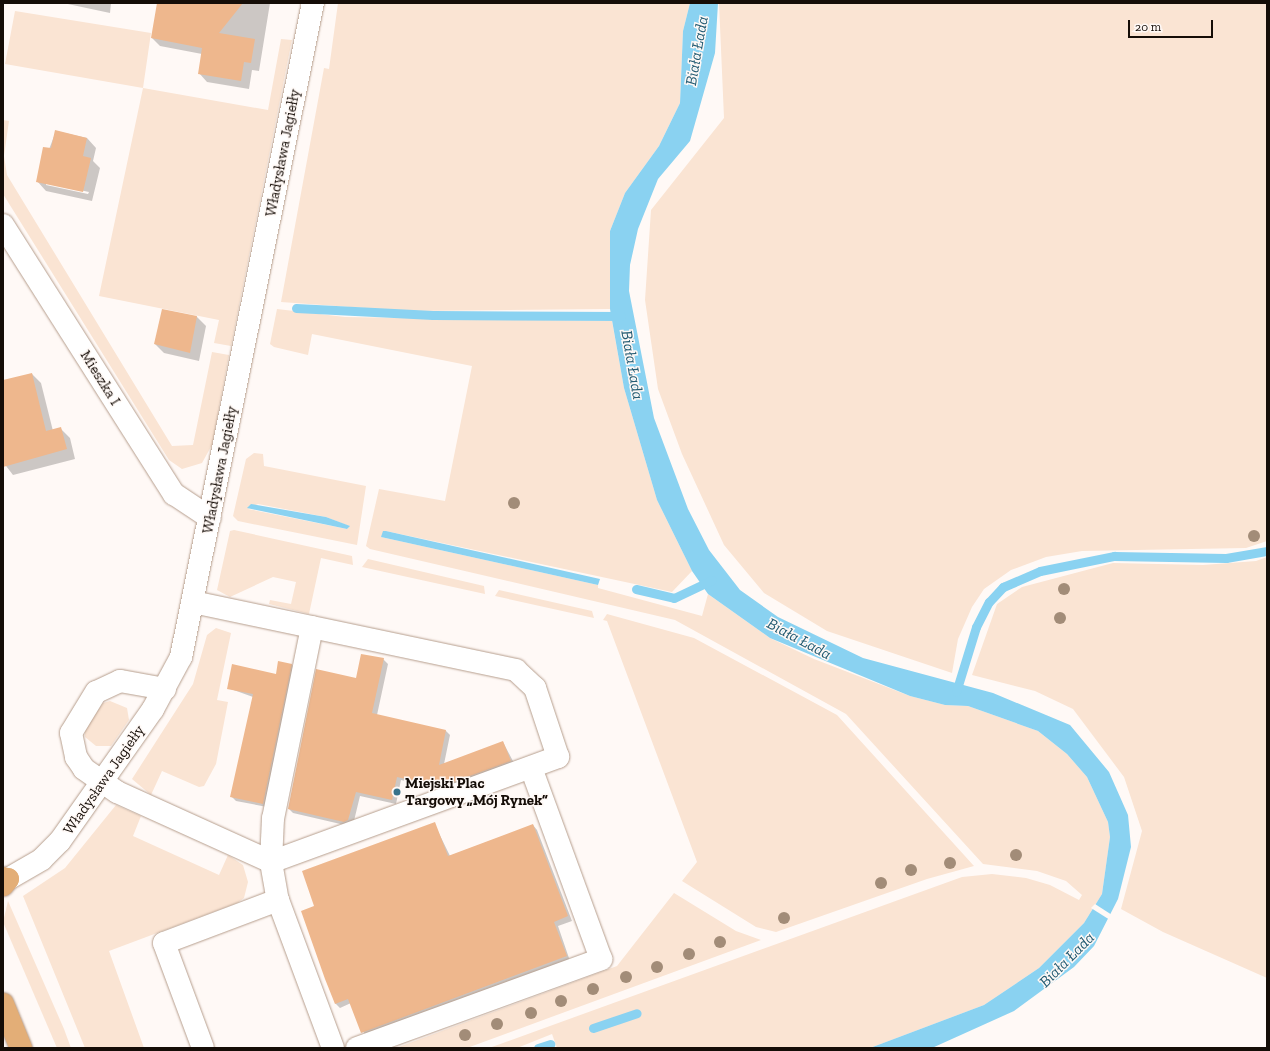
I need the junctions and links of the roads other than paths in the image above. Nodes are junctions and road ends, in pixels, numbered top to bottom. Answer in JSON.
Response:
{"nodes":[{"id":1,"x":314,"y":3,"type":"edge"},
{"id":2,"x":3,"y":225,"type":"edge"},
{"id":3,"x":210,"y":518,"type":"junction"},
{"id":4,"x":194,"y":602,"type":"junction"},
{"id":5,"x":312,"y":627,"type":"junction"},
{"id":6,"x":165,"y":688,"type":"junction"},
{"id":7,"x":531,"y":768,"type":"junction"},
{"id":8,"x":102,"y":784,"type":"junction"},
{"id":9,"x":271,"y":862,"type":"junction"},
{"id":10,"x":5,"y":881,"type":"edge"},
{"id":11,"x":278,"y":900,"type":"junction"},
{"id":12,"x":3,"y":1004,"type":"edge"},
{"id":13,"x":21,"y":1048,"type":"edge"},
{"id":14,"x":203,"y":1048,"type":"edge"},
{"id":15,"x":333,"y":1048,"type":"edge"},
{"id":16,"x":358,"y":1048,"type":"edge"}],
"edges":[{"from":1,"to":3,"type":"street","name":"Władysława Jagiełły"},
{"from":2,"to":3,"type":"street","name":"Mieszka I"},
{"from":3,"to":4,"type":"street","name":"Władysława Jagiełły"},
{"from":4,"to":5,"type":"street"},
{"from":4,"to":6,"type":"street","name":"Władysława Jagiełły"},
{"from":5,"to":7,"type":"street"},
{"from":5,"to":9,"type":"street"},
{"from":6,"to":8,"type":"street","name":"Władysława Jagiełły"},
{"from":6,"to":8,"type":"street"},
{"from":7,"to":9,"type":"street"},
{"from":7,"to":16,"type":"street"},
{"from":8,"to":9,"type":"street"},
{"from":8,"to":10,"type":"street","name":"Władysława Jagiełły"},
{"from":9,"to":11,"type":"street"},
{"from":11,"to":14,"type":"street"},
{"from":11,"to":15,"type":"street"},
{"from":12,"to":13,"type":"main road"}]}
